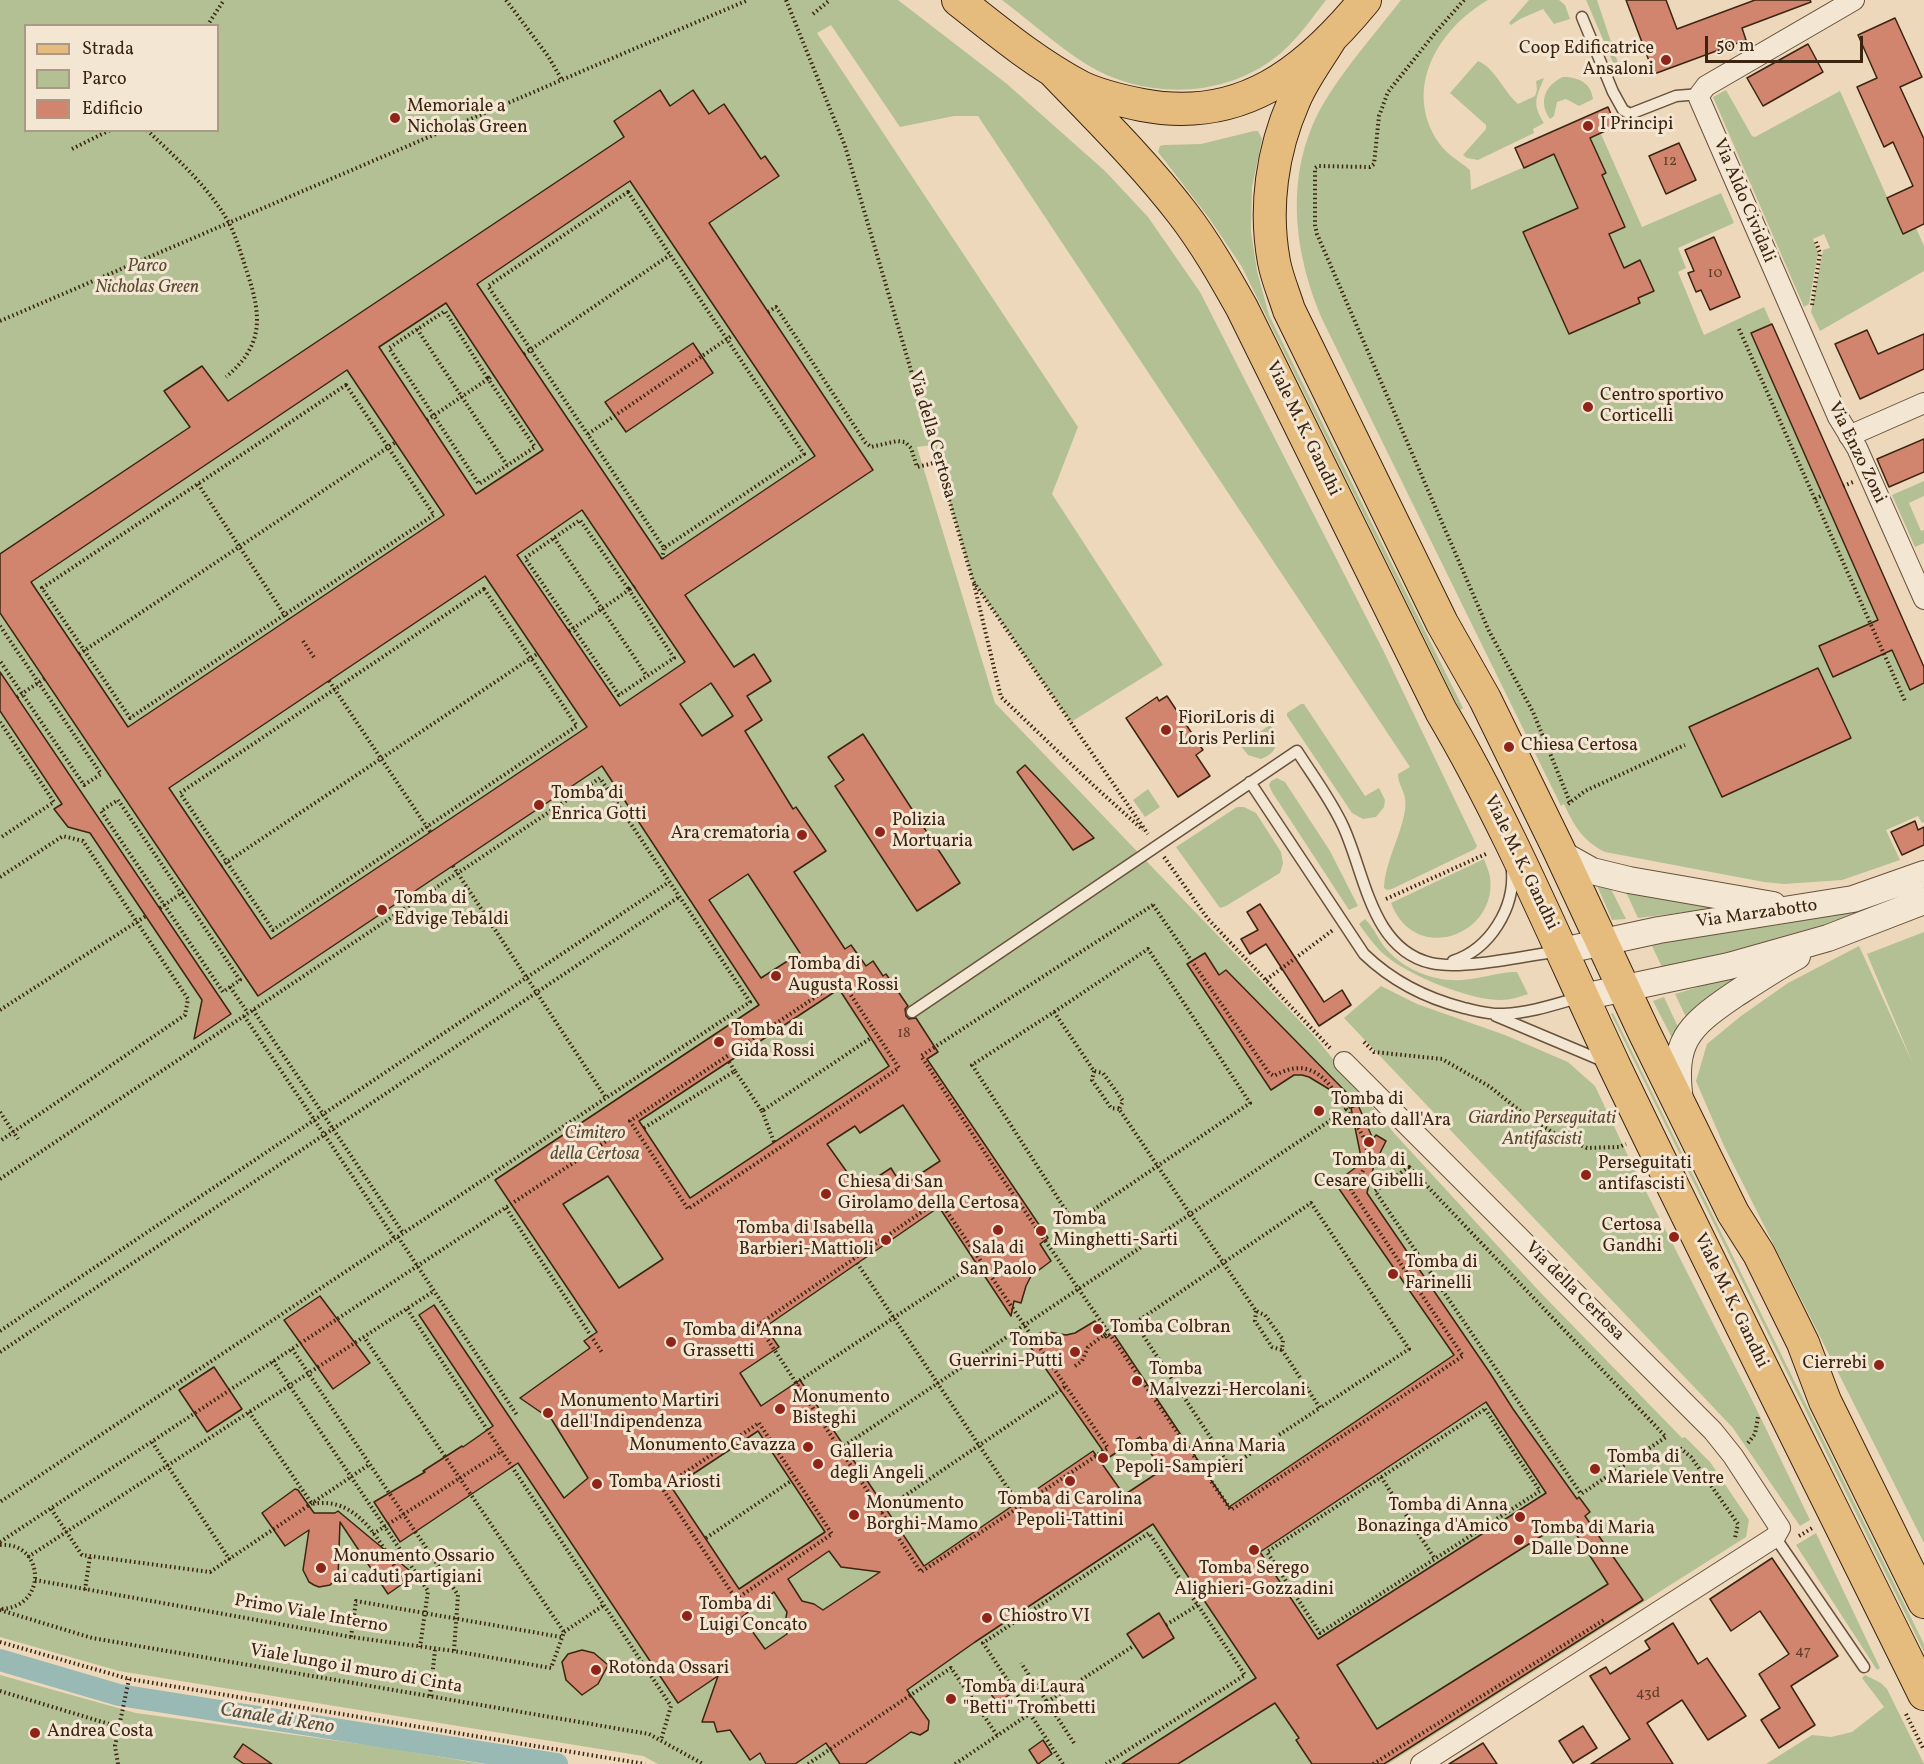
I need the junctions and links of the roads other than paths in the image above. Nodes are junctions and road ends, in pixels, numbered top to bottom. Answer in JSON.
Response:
{"nodes":[{"id":1,"x":958,"y":0,"type":"edge"},
{"id":2,"x":1365,"y":0,"type":"edge"},
{"id":3,"x":1854,"y":0,"type":"edge"},
{"id":4,"x":1582,"y":17,"type":"dead end"},
{"id":5,"x":1331,"y":38,"type":"junction"},
{"id":6,"x":1053,"y":71,"type":"junction"},
{"id":7,"x":1700,"y":94,"type":"junction"},
{"id":8,"x":1798,"y":309,"type":"joint"},
{"id":9,"x":1924,"y":403,"type":"edge"},
{"id":10,"x":1849,"y":436,"type":"junction"},
{"id":11,"x":1924,"y":599,"type":"edge"},
{"id":12,"x":1250,"y":782,"type":"junction"},
{"id":13,"x":1558,"y":848,"type":"junction"},
{"id":14,"x":1498,"y":849,"type":"junction"},
{"id":15,"x":1924,"y":874,"type":"edge"},
{"id":16,"x":1924,"y":901,"type":"edge"},
{"id":17,"x":1797,"y":909,"type":"junction"},
{"id":18,"x":1828,"y":938,"type":"junction"},
{"id":19,"x":1584,"y":946,"type":"junction"},
{"id":20,"x":1443,"y":964,"type":"junction"},
{"id":21,"x":1604,"y":992,"type":"junction"},
{"id":22,"x":912,"y":1012,"type":"dead end"},
{"id":23,"x":1490,"y":1014,"type":"junction"},
{"id":24,"x":1344,"y":1062,"type":"road end"},
{"id":25,"x":1615,"y":1066,"type":"junction"},
{"id":26,"x":1681,"y":1105,"type":"junction"},
{"id":27,"x":1775,"y":1537,"type":"junction"},
{"id":28,"x":1924,"y":1602,"type":"edge"},
{"id":29,"x":1864,"y":1667,"type":"dead end"},
{"id":30,"x":1924,"y":1695,"type":"edge"},
{"id":31,"x":1427,"y":1763,"type":"edge"}],
"edges":[{"from":1,"to":6,"type":"main road"},
{"from":2,"to":5,"type":"main road"},
{"from":3,"to":7,"type":"street"},
{"from":4,"to":7,"type":"lane"},
{"from":5,"to":6,"type":"main road"},
{"from":5,"to":13,"type":"main road","name":"Viale M. K. Gandhi"},
{"from":6,"to":14,"type":"main road","name":"Viale M. K. Gandhi"},
{"from":7,"to":8,"type":"street","name":"Via Aldo Cividali"},
{"from":8,"to":10,"type":"street","name":"Via Enzo Zoni"},
{"from":9,"to":10,"type":"street"},
{"from":10,"to":11,"type":"street","name":"Via Enzo Zoni"},
{"from":12,"to":20,"type":"lane"},
{"from":12,"to":22,"type":"lane"},
{"from":12,"to":23,"type":"lane"},
{"from":13,"to":17,"type":"street"},
{"from":13,"to":19,"type":"main road","name":"Viale M. K. Gandhi"},
{"from":14,"to":19,"type":"main road","name":"Viale M. K. Gandhi"},
{"from":14,"to":20,"type":"lane"},
{"from":15,"to":17,"type":"street","name":"Via Marzabotto"},
{"from":16,"to":18,"type":"street","name":"Via Marzabotto"},
{"from":17,"to":19,"type":"street","name":"Via Marzabotto"},
{"from":18,"to":21,"type":"street","name":"Via Marzabotto"},
{"from":18,"to":26,"type":"street"},
{"from":19,"to":20,"type":"lane"},
{"from":19,"to":21,"type":"main road","name":"Viale M. K. Gandhi"},
{"from":19,"to":21,"type":"main road","name":"Viale M. K. Gandhi"},
{"from":21,"to":23,"type":"lane"},
{"from":21,"to":25,"type":"main road","name":"Viale M. K. Gandhi"},
{"from":21,"to":26,"type":"main road","name":"Viale M. K. Gandhi"},
{"from":23,"to":25,"type":"lane"},
{"from":24,"to":27,"type":"street","name":"Via della Certosa"},
{"from":25,"to":30,"type":"main road","name":"Viale M. K. Gandhi"},
{"from":26,"to":28,"type":"main road","name":"Viale M. K. Gandhi"},
{"from":27,"to":29,"type":"lane","name":"Via della Certosa"},
{"from":27,"to":31,"type":"street"}]}
